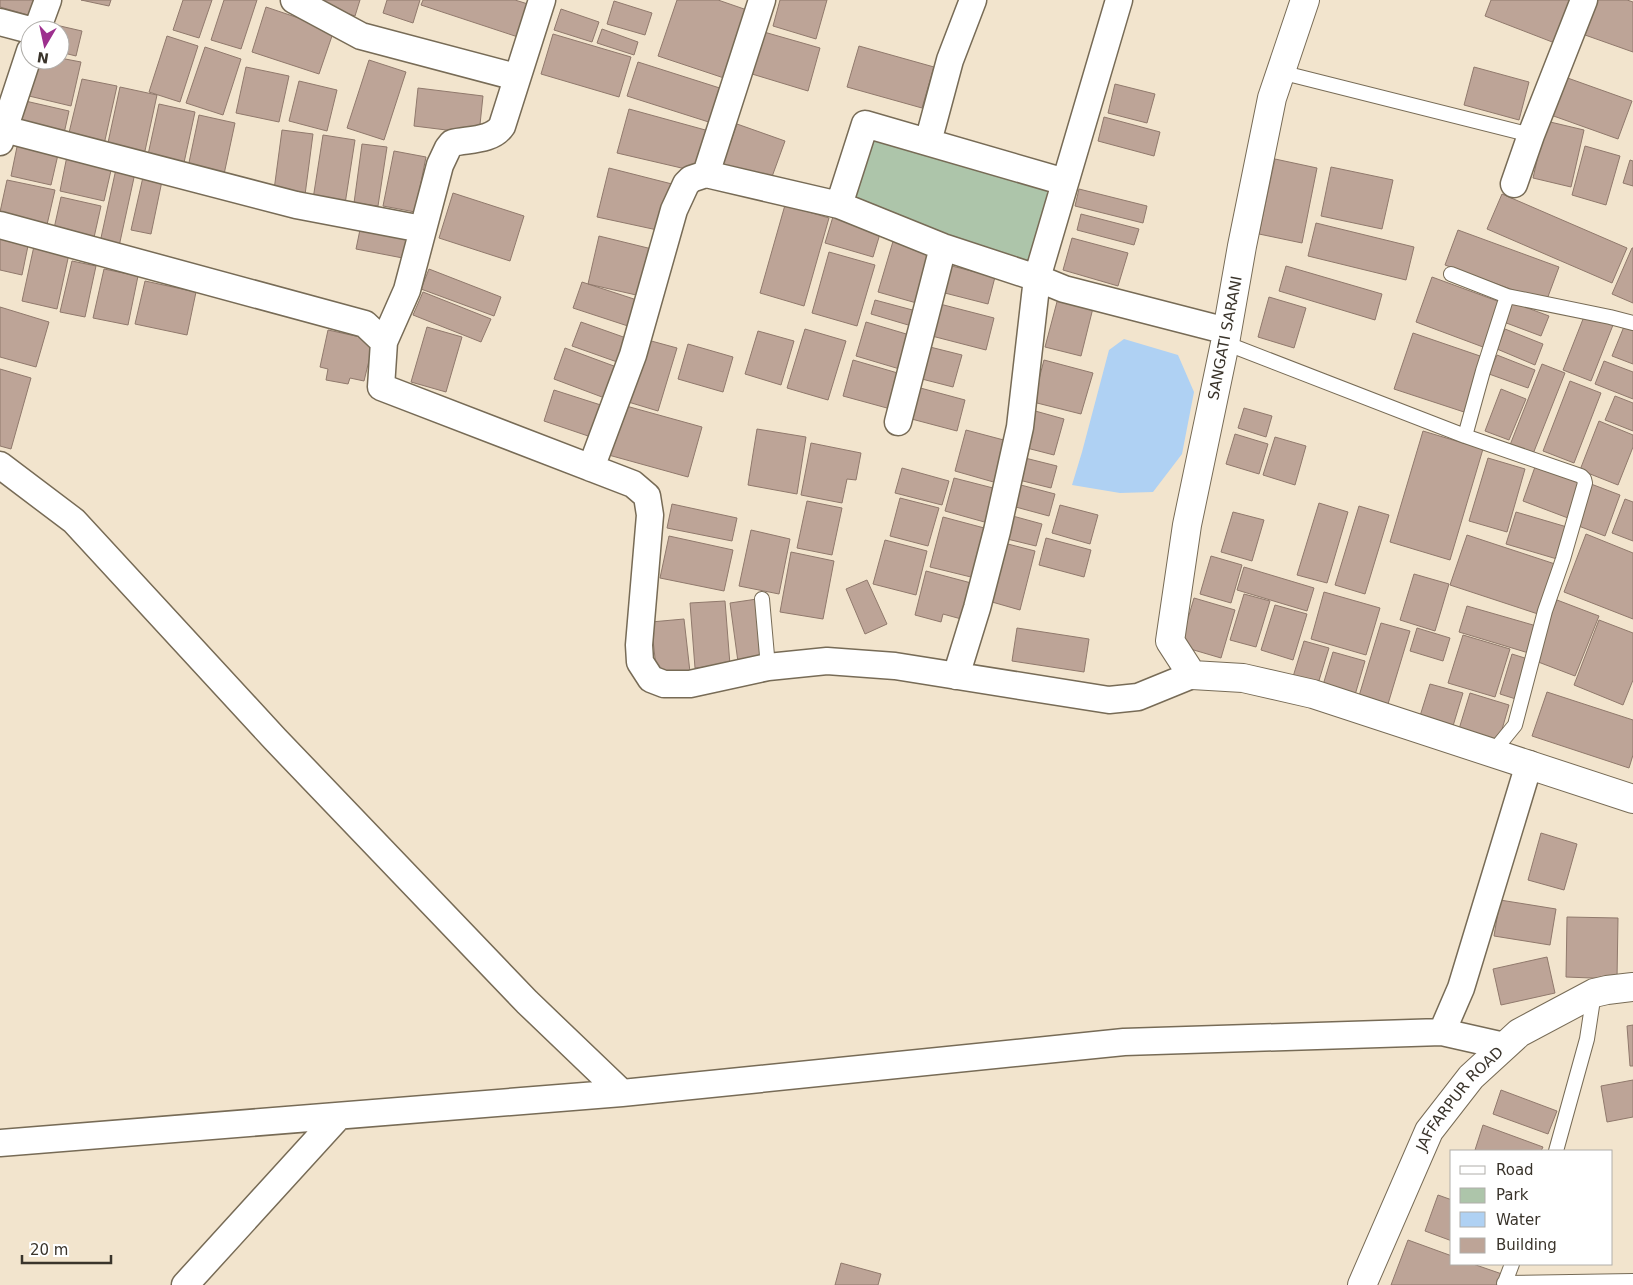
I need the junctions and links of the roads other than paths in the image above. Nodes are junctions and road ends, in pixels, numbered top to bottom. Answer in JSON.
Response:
{"nodes":[{"id":1,"x":48,"y":0,"type":"edge"},
{"id":2,"x":294,"y":0,"type":"edge"},
{"id":3,"x":542,"y":0,"type":"edge"},
{"id":4,"x":762,"y":0,"type":"edge"},
{"id":5,"x":973,"y":0,"type":"edge"},
{"id":6,"x":1119,"y":0,"type":"edge"},
{"id":7,"x":1305,"y":0,"type":"edge"},
{"id":8,"x":1584,"y":0,"type":"edge"},
{"id":9,"x":41,"y":20,"type":"edge"},
{"id":10,"x":0,"y":22,"type":"edge"},
{"id":11,"x":20,"y":27,"type":"edge"},
{"id":12,"x":24,"y":70,"type":"edge"},
{"id":13,"x":1280,"y":72,"type":"junction"},
{"id":14,"x":516,"y":78,"type":"junction"},
{"id":15,"x":2,"y":135,"type":"edge"},
{"id":16,"x":1531,"y":135,"type":"junction"},
{"id":17,"x":928,"y":142,"type":"junction"},
{"id":18,"x":706,"y":174,"type":"junction"},
{"id":19,"x":1065,"y":182,"type":"junction"},
{"id":20,"x":1514,"y":184,"type":"dead end"},
{"id":21,"x":839,"y":205,"type":"junction"},
{"id":22,"x":0,"y":225,"type":"edge"},
{"id":23,"x":422,"y":229,"type":"junction"},
{"id":24,"x":943,"y":247,"type":"junction"},
{"id":25,"x":1451,"y":274,"type":"dead end"},
{"id":26,"x":1037,"y":278,"type":"junction"},
{"id":27,"x":1507,"y":296,"type":"junction"},
{"id":28,"x":1633,"y":323,"type":"edge"},
{"id":29,"x":1226,"y":337,"type":"junction"},
{"id":30,"x":384,"y":342,"type":"junction"},
{"id":31,"x":898,"y":422,"type":"dead end"},
{"id":32,"x":1465,"y":436,"type":"junction"},
{"id":33,"x":0,"y":465,"type":"edge"},
{"id":34,"x":591,"y":468,"type":"junction"},
{"id":35,"x":762,"y":599,"type":"dead end"},
{"id":36,"x":768,"y":667,"type":"junction"},
{"id":37,"x":1192,"y":675,"type":"junction"},
{"id":38,"x":956,"y":676,"type":"junction"},
{"id":39,"x":1493,"y":752,"type":"junction"},
{"id":40,"x":1528,"y":764,"type":"junction"},
{"id":41,"x":1633,"y":799,"type":"edge"},
{"id":42,"x":1633,"y":986,"type":"edge"},
{"id":43,"x":1594,"y":993,"type":"junction"},
{"id":44,"x":1442,"y":1032,"type":"junction"},
{"id":45,"x":1504,"y":1046,"type":"junction"},
{"id":46,"x":622,"y":1093,"type":"junction"},
{"id":47,"x":340,"y":1116,"type":"junction"},
{"id":48,"x":0,"y":1143,"type":"edge"},
{"id":49,"x":1556,"y":1150,"type":"edge"},
{"id":50,"x":1512,"y":1265,"type":"edge"},
{"id":51,"x":1633,"y":1280,"type":"edge"},
{"id":52,"x":1504,"y":1284,"type":"edge"},
{"id":53,"x":185,"y":1285,"type":"edge"},
{"id":54,"x":1362,"y":1285,"type":"edge"}],
"edges":[{"from":1,"to":9,"type":"street"},
{"from":2,"to":14,"type":"street"},
{"from":3,"to":14,"type":"street"},
{"from":4,"to":18,"type":"street"},
{"from":5,"to":17,"type":"street"},
{"from":6,"to":19,"type":"street"},
{"from":7,"to":13,"type":"street","name":"SANGATI SARANI"},
{"from":8,"to":16,"type":"street"},
{"from":10,"to":11,"type":"street"},
{"from":12,"to":15,"type":"street"},
{"from":13,"to":16,"type":"lane"},
{"from":13,"to":29,"type":"street","name":"SANGATI SARANI"},
{"from":14,"to":23,"type":"street"},
{"from":15,"to":23,"type":"street"},
{"from":16,"to":20,"type":"street"},
{"from":17,"to":19,"type":"street"},
{"from":17,"to":21,"type":"street"},
{"from":18,"to":21,"type":"street"},
{"from":18,"to":34,"type":"street"},
{"from":19,"to":26,"type":"street"},
{"from":21,"to":24,"type":"street"},
{"from":22,"to":30,"type":"street"},
{"from":23,"to":30,"type":"street"},
{"from":24,"to":26,"type":"street"},
{"from":24,"to":31,"type":"street"},
{"from":25,"to":27,"type":"lane"},
{"from":26,"to":29,"type":"street"},
{"from":26,"to":38,"type":"street"},
{"from":27,"to":28,"type":"lane"},
{"from":27,"to":32,"type":"lane"},
{"from":29,"to":32,"type":"lane"},
{"from":29,"to":37,"type":"street","name":"SANGATI SARANI"},
{"from":30,"to":34,"type":"street"},
{"from":32,"to":39,"type":"lane"},
{"from":33,"to":46,"type":"street"},
{"from":34,"to":36,"type":"street"},
{"from":35,"to":36,"type":"lane"},
{"from":36,"to":38,"type":"street"},
{"from":37,"to":38,"type":"street"},
{"from":37,"to":39,"type":"street"},
{"from":39,"to":40,"type":"street"},
{"from":40,"to":41,"type":"street"},
{"from":40,"to":44,"type":"street"},
{"from":42,"to":43,"type":"street","name":"JAFFARPUR ROAD"},
{"from":43,"to":45,"type":"street","name":"JAFFARPUR ROAD"},
{"from":43,"to":49,"type":"lane"},
{"from":44,"to":45,"type":"street"},
{"from":44,"to":46,"type":"street"},
{"from":45,"to":54,"type":"street","name":"JAFFARPUR ROAD"},
{"from":46,"to":47,"type":"street"},
{"from":47,"to":48,"type":"street"},
{"from":47,"to":53,"type":"street"},
{"from":50,"to":52,"type":"lane"},
{"from":51,"to":52,"type":"lane"}]}
